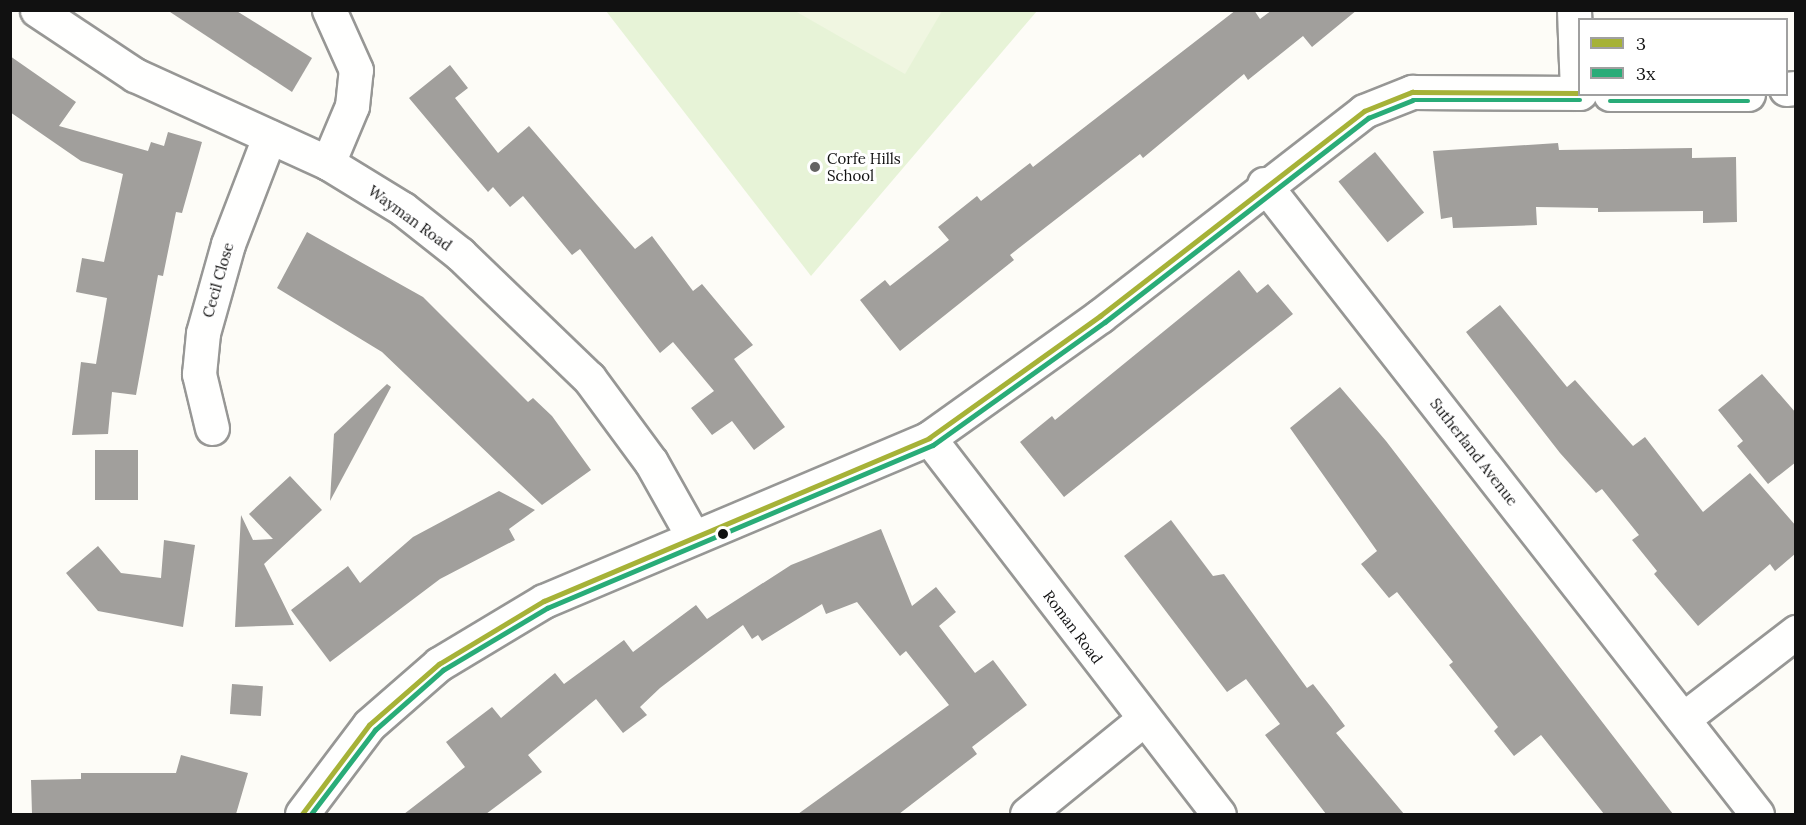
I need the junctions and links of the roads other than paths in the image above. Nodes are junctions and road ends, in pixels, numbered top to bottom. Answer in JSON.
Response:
{"nodes":[{"id":1,"x":37,"y":10,"type":"edge"},
{"id":2,"x":329,"y":10,"type":"edge"},
{"id":3,"x":1574,"y":10,"type":"edge"},
{"id":4,"x":1578,"y":93,"type":"edge"},
{"id":5,"x":269,"y":137,"type":"junction"},
{"id":6,"x":328,"y":163,"type":"junction"},
{"id":7,"x":1264,"y":184,"type":"junction"},
{"id":8,"x":212,"y":428,"type":"dead end"},
{"id":9,"x":929,"y":438,"type":"junction"},
{"id":10,"x":692,"y":535,"type":"junction"},
{"id":11,"x":1796,"y":632,"type":"edge"},
{"id":12,"x":1144,"y":719,"type":"junction"},
{"id":13,"x":1683,"y":719,"type":"junction"},
{"id":14,"x":303,"y":814,"type":"edge"},
{"id":15,"x":1027,"y":814,"type":"edge"},
{"id":16,"x":1219,"y":814,"type":"edge"},
{"id":17,"x":1758,"y":814,"type":"edge"}],
"edges":[{"from":1,"to":5,"type":"street","name":"Wayman Road"},
{"from":2,"to":6,"type":"street"},
{"from":3,"to":4,"type":"street"},
{"from":4,"to":7,"type":"street"},
{"from":5,"to":6,"type":"street","name":"Wayman Road"},
{"from":5,"to":8,"type":"street","name":"Cecil Close"},
{"from":6,"to":10,"type":"street","name":"Wayman Road"},
{"from":7,"to":9,"type":"street"},
{"from":7,"to":13,"type":"street","name":"Sutherland Avenue"},
{"from":9,"to":10,"type":"street"},
{"from":9,"to":12,"type":"street","name":"Roman Road"},
{"from":10,"to":14,"type":"street"},
{"from":11,"to":13,"type":"street"},
{"from":12,"to":15,"type":"street"},
{"from":12,"to":16,"type":"street","name":"Roman Road"},
{"from":13,"to":17,"type":"street","name":"Sutherland Avenue"}]}
